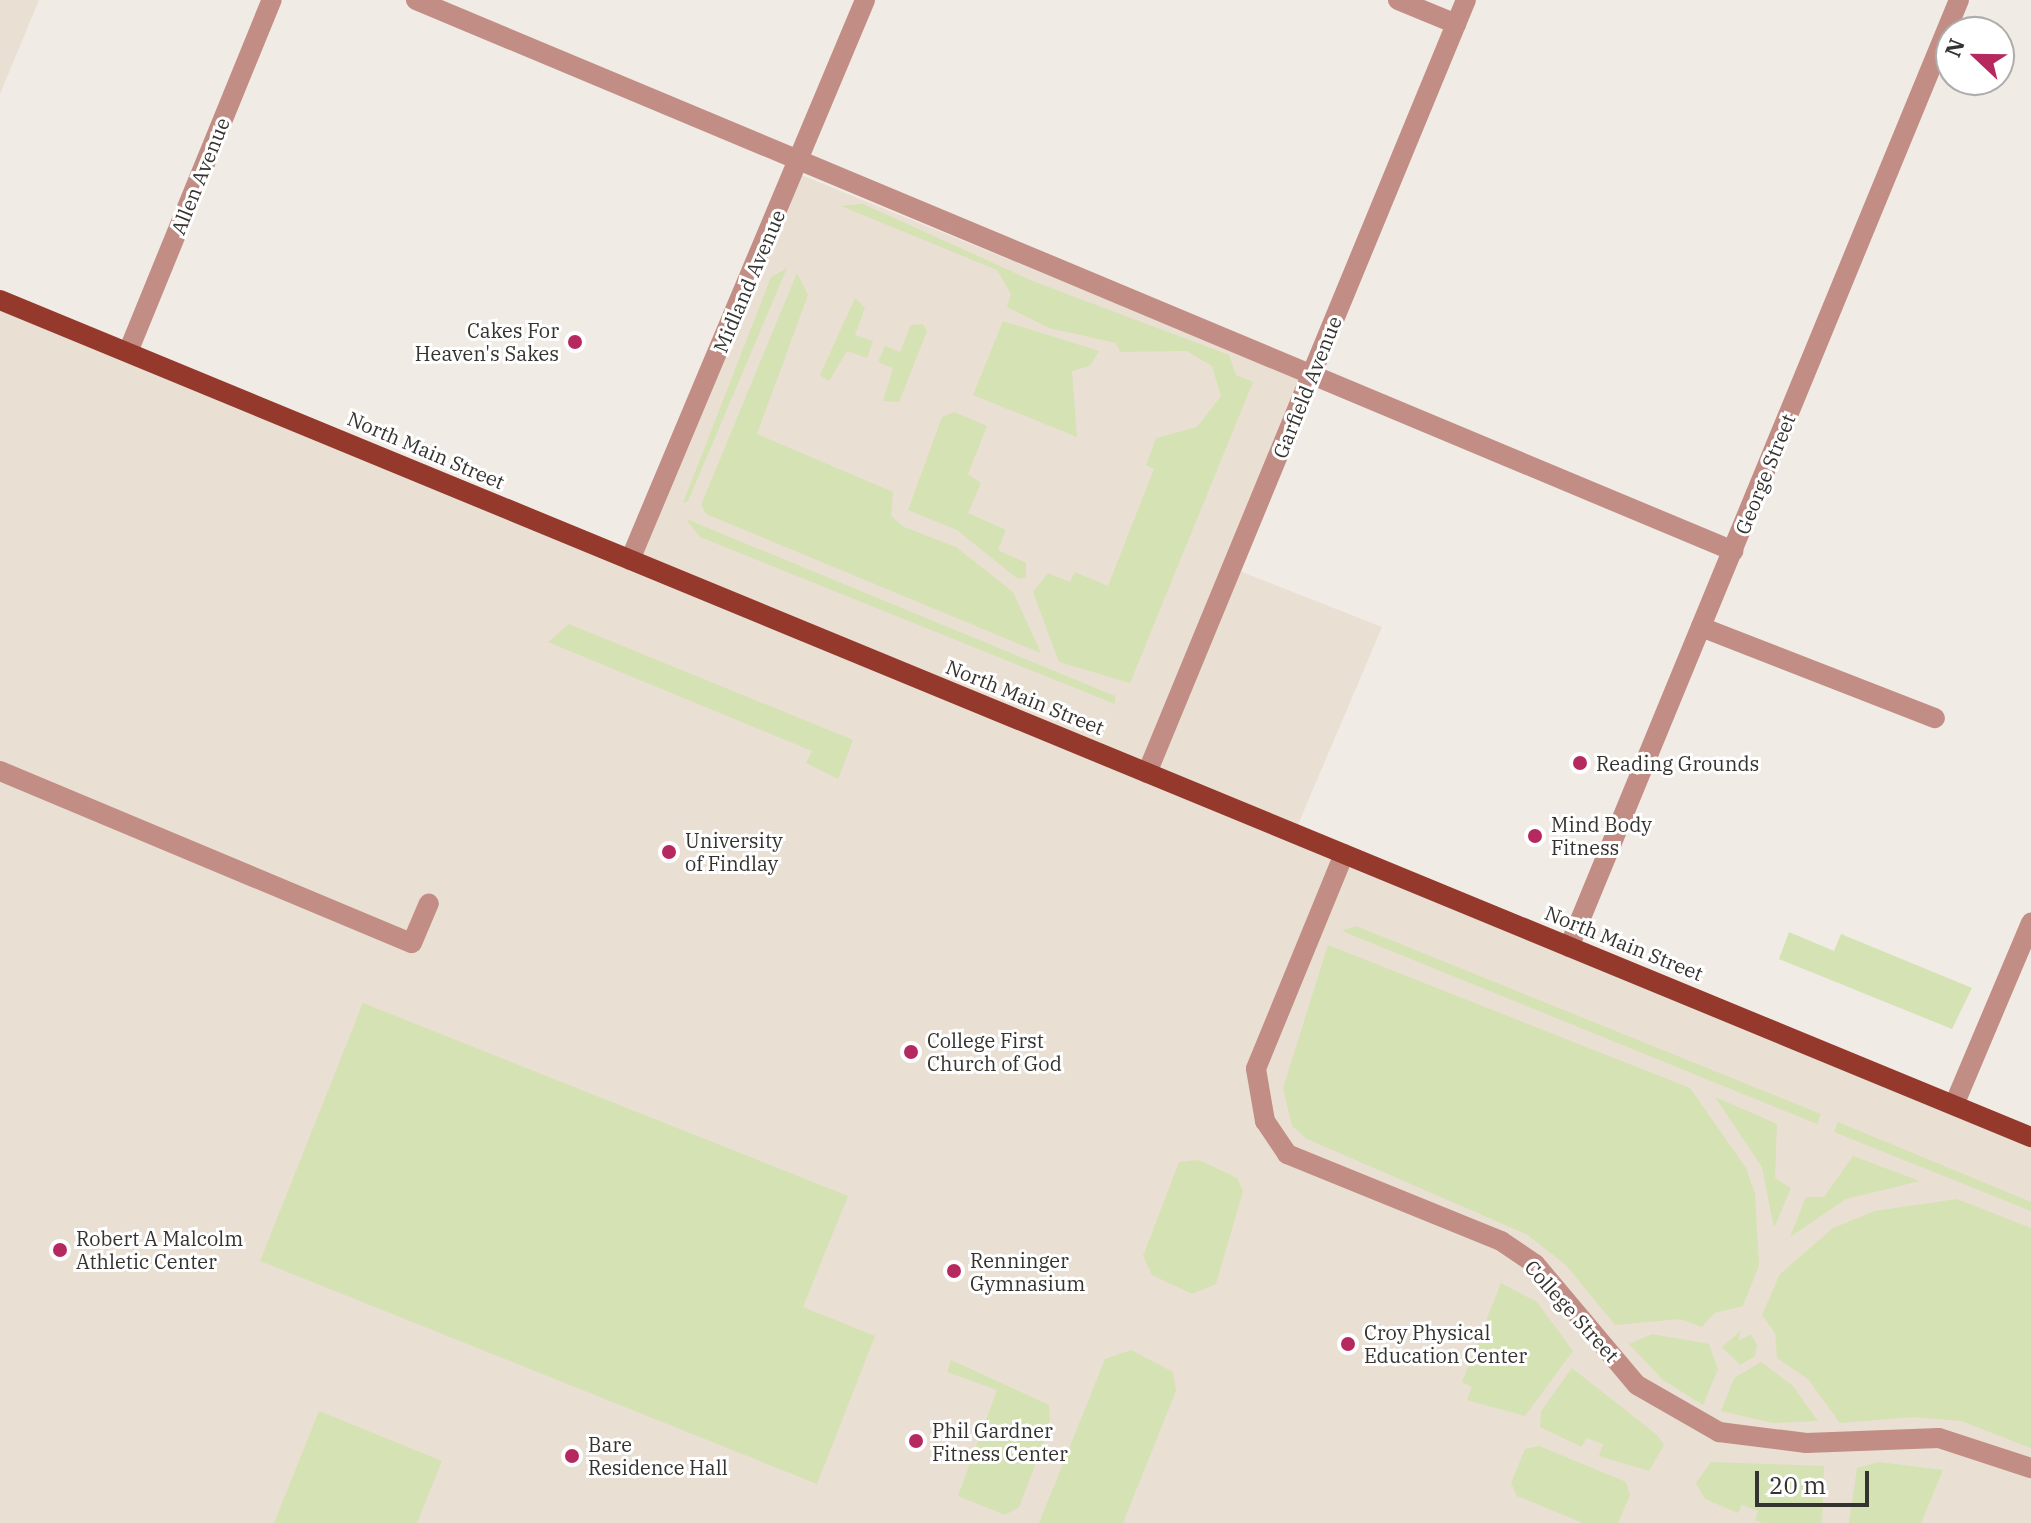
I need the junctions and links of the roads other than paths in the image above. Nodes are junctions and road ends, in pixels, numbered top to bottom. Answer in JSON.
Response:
{"nodes":[{"id":1,"x":272,"y":0,"type":"edge"},
{"id":2,"x":416,"y":0,"type":"edge"},
{"id":3,"x":865,"y":0,"type":"edge"},
{"id":4,"x":1398,"y":0,"type":"edge"},
{"id":5,"x":1466,"y":0,"type":"edge"},
{"id":6,"x":1959,"y":0,"type":"edge"},
{"id":7,"x":1456,"y":24,"type":"junction"},
{"id":8,"x":800,"y":159,"type":"junction"},
{"id":9,"x":0,"y":300,"type":"edge"},
{"id":10,"x":128,"y":352,"type":"junction"},
{"id":11,"x":1314,"y":370,"type":"junction"},
{"id":12,"x":1733,"y":551,"type":"junction"},
{"id":13,"x":630,"y":560,"type":"junction"},
{"id":14,"x":1701,"y":627,"type":"junction"},
{"id":15,"x":1935,"y":718,"type":"dead end"},
{"id":16,"x":0,"y":771,"type":"edge"},
{"id":17,"x":1147,"y":773,"type":"junction"},
{"id":18,"x":1344,"y":854,"type":"junction"},
{"id":19,"x":429,"y":903,"type":"dead end"},
{"id":20,"x":2031,"y":923,"type":"edge"},
{"id":21,"x":1569,"y":947,"type":"junction"},
{"id":22,"x":1954,"y":1105,"type":"junction"},
{"id":23,"x":2031,"y":1137,"type":"edge"},
{"id":24,"x":2031,"y":1468,"type":"edge"}],
"edges":[{"from":1,"to":10,"type":"street","name":"Allen Avenue"},
{"from":2,"to":8,"type":"street"},
{"from":3,"to":8,"type":"street","name":"Midland Avenue"},
{"from":4,"to":7,"type":"street"},
{"from":5,"to":7,"type":"street","name":"Garfield Avenue"},
{"from":6,"to":12,"type":"street","name":"George Street"},
{"from":7,"to":11,"type":"street","name":"Garfield Avenue"},
{"from":8,"to":11,"type":"street"},
{"from":8,"to":13,"type":"street","name":"Midland Avenue"},
{"from":9,"to":10,"type":"main road","name":"North Main Street"},
{"from":10,"to":13,"type":"main road","name":"North Main Street"},
{"from":11,"to":12,"type":"street"},
{"from":11,"to":17,"type":"street","name":"Garfield Avenue"},
{"from":12,"to":14,"type":"street","name":"George Street"},
{"from":13,"to":17,"type":"main road","name":"North Main Street"},
{"from":14,"to":15,"type":"street"},
{"from":14,"to":21,"type":"street","name":"George Street"},
{"from":16,"to":19,"type":"street"},
{"from":17,"to":18,"type":"main road","name":"North Main Street"},
{"from":18,"to":21,"type":"main road","name":"North Main Street"},
{"from":18,"to":24,"type":"street","name":"College Street"},
{"from":20,"to":22,"type":"street"},
{"from":21,"to":22,"type":"main road","name":"North Main Street"},
{"from":22,"to":23,"type":"main road","name":"North Main Street"}]}
